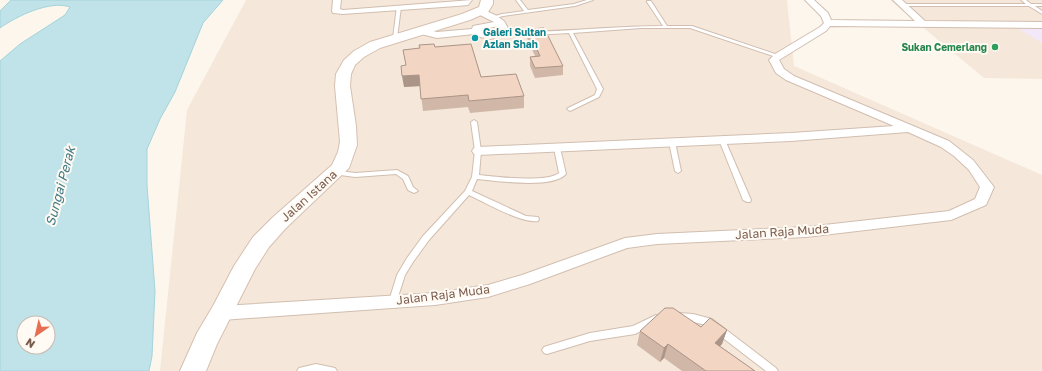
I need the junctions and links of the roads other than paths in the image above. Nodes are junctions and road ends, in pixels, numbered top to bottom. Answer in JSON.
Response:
{"nodes":[{"id":1,"x":337,"y":0,"type":"edge"},
{"id":2,"x":518,"y":0,"type":"edge"},
{"id":3,"x":591,"y":0,"type":"edge"},
{"id":4,"x":808,"y":0,"type":"edge"},
{"id":5,"x":1023,"y":0,"type":"edge"},
{"id":6,"x":649,"y":2,"type":"dead end"},
{"id":7,"x":900,"y":3,"type":"edge"},
{"id":8,"x":403,"y":4,"type":"edge"},
{"id":9,"x":1031,"y":5,"type":"junction"},
{"id":10,"x":1042,"y":5,"type":"edge"},
{"id":11,"x":486,"y":10,"type":"edge"},
{"id":12,"x":527,"y":12,"type":"junction"},
{"id":13,"x":1042,"y":13,"type":"edge"},
{"id":14,"x":915,"y":17,"type":"junction"},
{"id":15,"x":1042,"y":18,"type":"edge"},
{"id":16,"x":828,"y":23,"type":"junction"},
{"id":17,"x":923,"y":24,"type":"junction"},
{"id":18,"x":1042,"y":25,"type":"edge"},
{"id":19,"x":666,"y":27,"type":"junction"},
{"id":20,"x":420,"y":31,"type":"junction"},
{"id":21,"x":476,"y":31,"type":"junction"},
{"id":22,"x":570,"y":31,"type":"junction"},
{"id":23,"x":504,"y":33,"type":"junction"},
{"id":24,"x":395,"y":38,"type":"junction"},
{"id":25,"x":778,"y":56,"type":"junction"},
{"id":26,"x":570,"y":109,"type":"dead end"},
{"id":27,"x":474,"y":122,"type":"dead end"},
{"id":28,"x":909,"y":129,"type":"junction"},
{"id":29,"x":722,"y":140,"type":"junction"},
{"id":30,"x":672,"y":142,"type":"junction"},
{"id":31,"x":557,"y":148,"type":"junction"},
{"id":32,"x":478,"y":151,"type":"junction"},
{"id":33,"x":678,"y":171,"type":"dead end"},
{"id":34,"x":335,"y":172,"type":"junction"},
{"id":35,"x":475,"y":177,"type":"junction"},
{"id":36,"x":414,"y":191,"type":"dead end"},
{"id":37,"x":468,"y":192,"type":"junction"},
{"id":38,"x":747,"y":200,"type":"dead end"},
{"id":39,"x":535,"y":219,"type":"dead end"},
{"id":40,"x":393,"y":302,"type":"junction"},
{"id":41,"x":222,"y":313,"type":"junction"},
{"id":42,"x":547,"y":350,"type":"dead end"},
{"id":43,"x":193,"y":371,"type":"edge"},
{"id":44,"x":302,"y":371,"type":"edge"},
{"id":45,"x":332,"y":371,"type":"edge"},
{"id":46,"x":773,"y":371,"type":"edge"}],
"edges":[{"from":1,"to":8,"type":"street"},
{"from":2,"to":12,"type":"lane"},
{"from":3,"to":12,"type":"lane"},
{"from":4,"to":16,"type":"street"},
{"from":5,"to":9,"type":"lane"},
{"from":6,"to":19,"type":"lane"},
{"from":7,"to":9,"type":"lane"},
{"from":7,"to":14,"type":"street"},
{"from":8,"to":11,"type":"street"},
{"from":8,"to":24,"type":"lane"},
{"from":9,"to":10,"type":"lane"},
{"from":9,"to":13,"type":"lane"},
{"from":11,"to":12,"type":"lane"},
{"from":11,"to":20,"type":"street","name":"Jalan Istana"},
{"from":11,"to":21,"type":"street"},
{"from":11,"to":23,"type":"street"},
{"from":14,"to":15,"type":"street"},
{"from":14,"to":17,"type":"street"},
{"from":16,"to":17,"type":"street"},
{"from":16,"to":25,"type":"street"},
{"from":17,"to":18,"type":"street"},
{"from":19,"to":22,"type":"lane"},
{"from":19,"to":25,"type":"lane"},
{"from":20,"to":21,"type":"street"},
{"from":20,"to":24,"type":"street","name":"Jalan Istana"},
{"from":21,"to":23,"type":"street"},
{"from":22,"to":23,"type":"lane"},
{"from":22,"to":26,"type":"lane"},
{"from":24,"to":34,"type":"street","name":"Jalan Istana"},
{"from":25,"to":28,"type":"street","name":"Jalan Raja Muda"},
{"from":27,"to":32,"type":"lane"},
{"from":28,"to":29,"type":"street"},
{"from":28,"to":40,"type":"street","name":"Jalan Raja Muda"},
{"from":29,"to":30,"type":"street"},
{"from":29,"to":38,"type":"lane"},
{"from":30,"to":31,"type":"street"},
{"from":30,"to":33,"type":"lane"},
{"from":31,"to":32,"type":"street"},
{"from":31,"to":35,"type":"lane"},
{"from":32,"to":35,"type":"lane"},
{"from":34,"to":36,"type":"lane"},
{"from":34,"to":41,"type":"street","name":"Jalan Istana"},
{"from":35,"to":37,"type":"lane"},
{"from":37,"to":39,"type":"lane"},
{"from":37,"to":40,"type":"lane"},
{"from":40,"to":41,"type":"street","name":"Jalan Raja Muda"},
{"from":41,"to":43,"type":"street","name":"Jalan Istana"},
{"from":42,"to":46,"type":"lane"},
{"from":44,"to":45,"type":"lane"}]}
